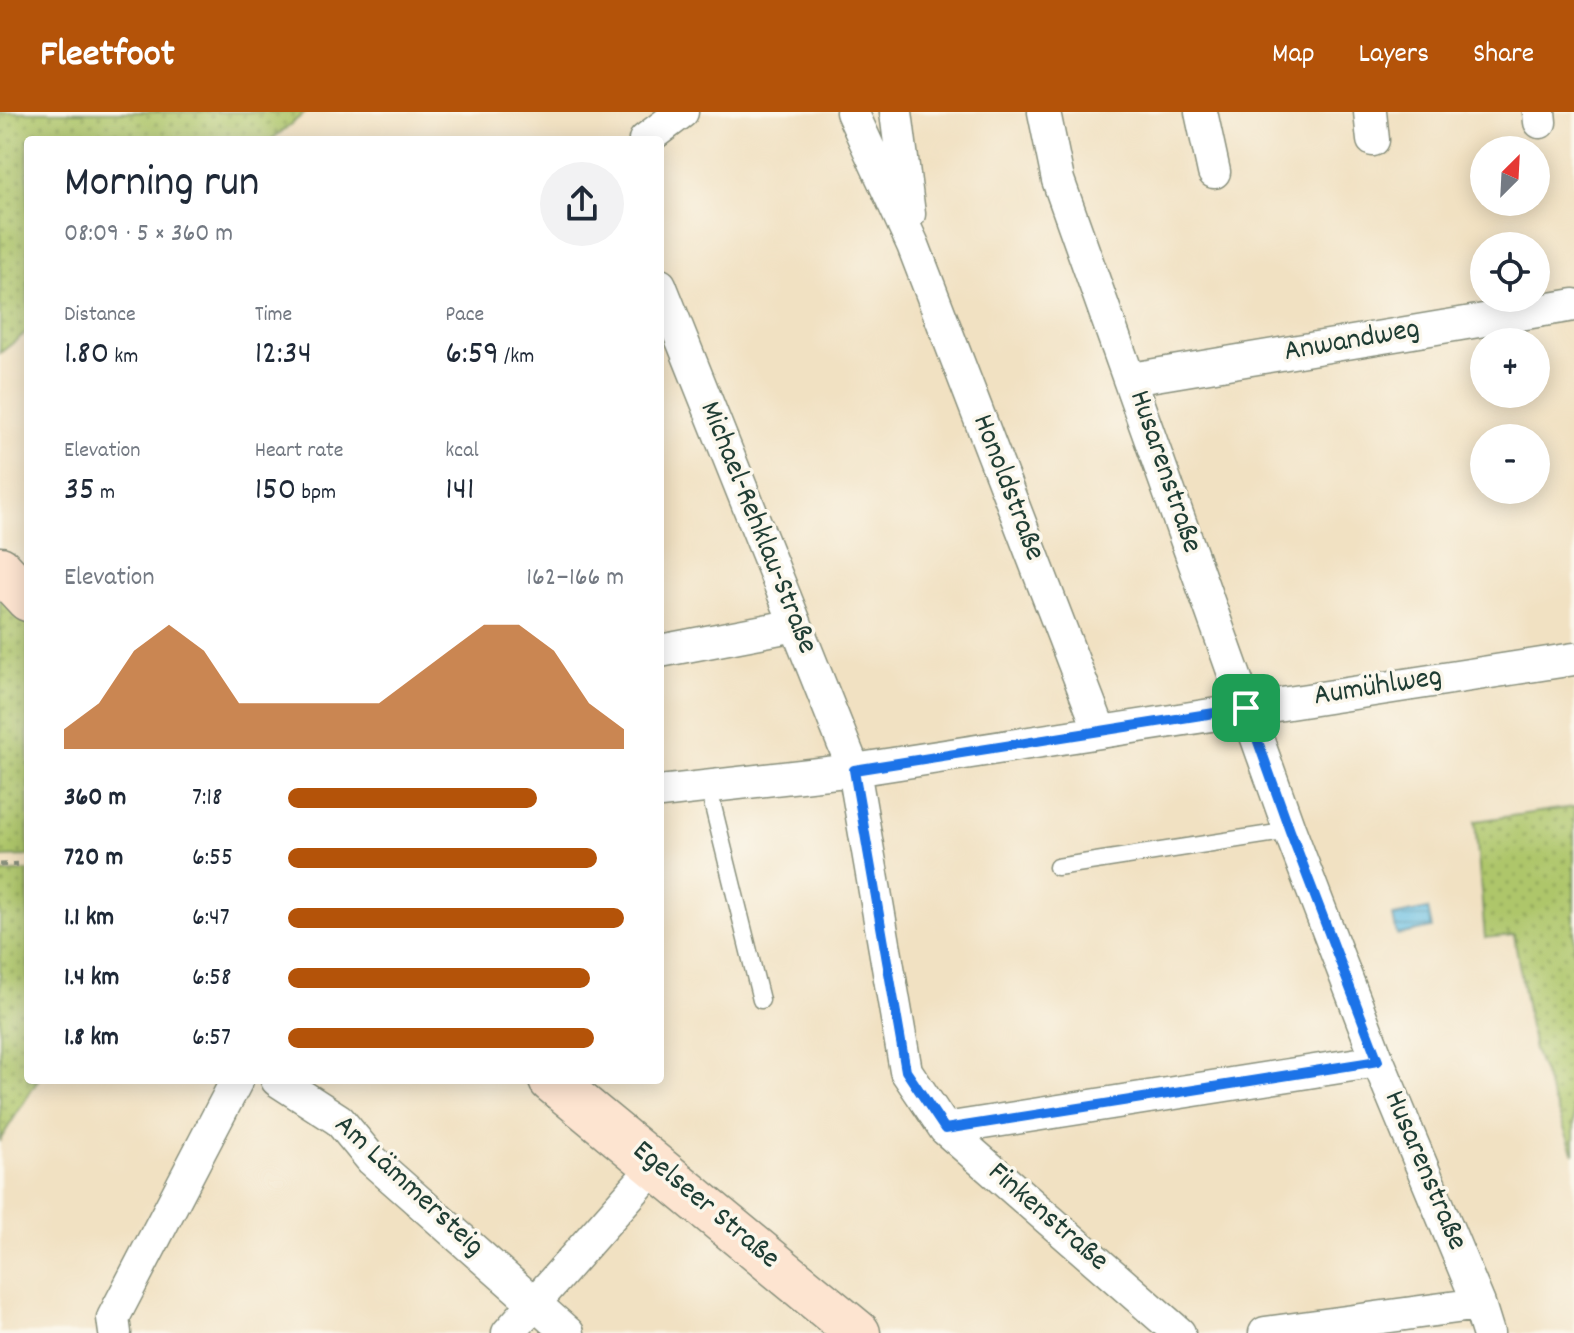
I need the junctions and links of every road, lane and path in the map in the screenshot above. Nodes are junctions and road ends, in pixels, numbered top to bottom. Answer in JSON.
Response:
{"nodes":[{"id":1,"x":682,"y":112,"type":"edge"},
{"id":2,"x":852,"y":112,"type":"edge"},
{"id":3,"x":896,"y":112,"type":"edge"},
{"id":4,"x":1044,"y":112,"type":"edge"},
{"id":5,"x":1201,"y":112,"type":"edge"},
{"id":6,"x":650,"y":136,"type":"edge"},
{"id":7,"x":1214,"y":172,"type":"dead end"},
{"id":8,"x":913,"y":245,"type":"junction"},
{"id":9,"x":664,"y":295,"type":"edge"},
{"id":10,"x":1574,"y":305,"type":"edge"},
{"id":11,"x":1131,"y":379,"type":"junction"},
{"id":12,"x":0,"y":569,"type":"edge"},
{"id":13,"x":24,"y":595,"type":"edge"},
{"id":14,"x":796,"y":625,"type":"junction"},
{"id":15,"x":664,"y":650,"type":"edge"},
{"id":16,"x":1574,"y":659,"type":"edge"},
{"id":17,"x":1246,"y":708,"type":"junction"},
{"id":18,"x":1100,"y":731,"type":"junction"},
{"id":19,"x":854,"y":770,"type":"junction"},
{"id":20,"x":708,"y":786,"type":"junction"},
{"id":21,"x":664,"y":792,"type":"edge"},
{"id":22,"x":1290,"y":831,"type":"junction"},
{"id":23,"x":24,"y":864,"type":"edge"},
{"id":24,"x":0,"y":865,"type":"edge"},
{"id":25,"x":1057,"y":867,"type":"dead end"},
{"id":26,"x":761,"y":1000,"type":"dead end"},
{"id":27,"x":1378,"y":1061,"type":"junction"},
{"id":28,"x":235,"y":1084,"type":"edge"},
{"id":29,"x":283,"y":1084,"type":"edge"},
{"id":30,"x":556,"y":1084,"type":"edge"},
{"id":31,"x":945,"y":1129,"type":"junction"},
{"id":32,"x":656,"y":1165,"type":"junction"},
{"id":33,"x":535,"y":1301,"type":"junction"},
{"id":34,"x":1484,"y":1319,"type":"edge"},
{"id":35,"x":115,"y":1333,"type":"edge"},
{"id":36,"x":508,"y":1333,"type":"edge"},
{"id":37,"x":568,"y":1333,"type":"edge"},
{"id":38,"x":858,"y":1333,"type":"edge"},
{"id":39,"x":1179,"y":1333,"type":"edge"},
{"id":40,"x":1265,"y":1333,"type":"edge"}],
"edges":[{"from":1,"to":6,"type":"street"},
{"from":2,"to":8,"type":"street","name":"Honoldstraße"},
{"from":3,"to":8,"type":"street","name":"Honoldstraße"},
{"from":4,"to":11,"type":"street","name":"Husarenstraße"},
{"from":5,"to":7,"type":"street"},
{"from":8,"to":18,"type":"street","name":"Honoldstraße"},
{"from":9,"to":14,"type":"street","name":"Michael-Rehklau-Straße"},
{"from":10,"to":11,"type":"street","name":"Anwandweg"},
{"from":11,"to":17,"type":"street","name":"Husarenstraße"},
{"from":12,"to":13,"type":"street"},
{"from":14,"to":15,"type":"street"},
{"from":14,"to":19,"type":"street","name":"Michael-Rehklau-Straße"},
{"from":16,"to":17,"type":"street","name":"Aumühlweg"},
{"from":17,"to":18,"type":"street","name":"Aumühlweg"},
{"from":17,"to":22,"type":"street","name":"Husarenstraße"},
{"from":18,"to":19,"type":"street","name":"Aumühlweg"},
{"from":19,"to":20,"type":"street","name":"Aumühlweg"},
{"from":19,"to":31,"type":"street","name":"Finkenstraße"},
{"from":20,"to":21,"type":"street","name":"Aumühlweg"},
{"from":20,"to":26,"type":"lane"},
{"from":22,"to":25,"type":"lane"},
{"from":22,"to":27,"type":"street","name":"Husarenstraße"},
{"from":23,"to":24,"type":"path"},
{"from":27,"to":31,"type":"street"},
{"from":27,"to":34,"type":"street","name":"Husarenstraße"},
{"from":28,"to":35,"type":"street"},
{"from":29,"to":33,"type":"street","name":"Am Lämmersteig"},
{"from":30,"to":32,"type":"street","name":"Egelseer Straße"},
{"from":31,"to":39,"type":"street","name":"Finkenstraße"},
{"from":32,"to":33,"type":"street"},
{"from":32,"to":38,"type":"street","name":"Egelseer Straße"},
{"from":33,"to":36,"type":"street"},
{"from":33,"to":37,"type":"street","name":"Am Lämmersteig"},
{"from":34,"to":40,"type":"street"}]}
